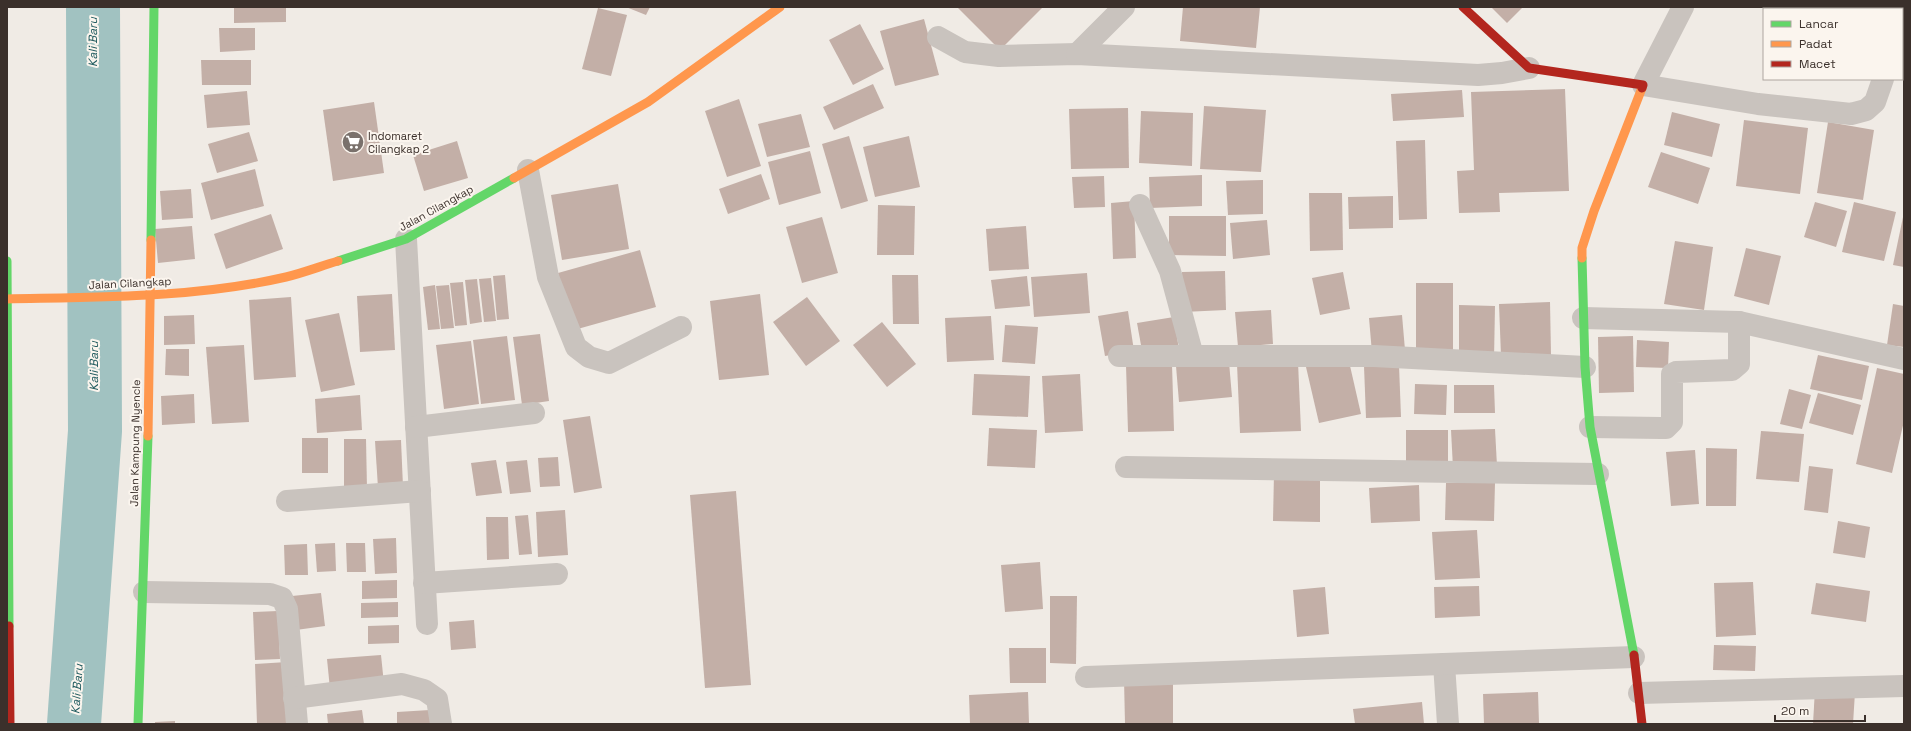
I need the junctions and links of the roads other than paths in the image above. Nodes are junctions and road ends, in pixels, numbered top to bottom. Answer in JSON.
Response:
{"nodes":[{"id":1,"x":154,"y":7,"type":"edge"},
{"id":2,"x":780,"y":7,"type":"edge"},
{"id":3,"x":1124,"y":7,"type":"edge"},
{"id":4,"x":1463,"y":7,"type":"edge"},
{"id":5,"x":1683,"y":7,"type":"edge"},
{"id":6,"x":938,"y":37,"type":"dead end"},
{"id":7,"x":1077,"y":54,"type":"junction"},
{"id":8,"x":1529,"y":68,"type":"junction"},
{"id":9,"x":1883,"y":80,"type":"edge"},
{"id":10,"x":1642,"y":84,"type":"junction"},
{"id":11,"x":528,"y":170,"type":"junction"},
{"id":12,"x":1140,"y":205,"type":"dead end"},
{"id":13,"x":406,"y":239,"type":"junction"},
{"id":14,"x":7,"y":262,"type":"edge"},
{"id":15,"x":151,"y":294,"type":"junction"},
{"id":16,"x":7,"y":299,"type":"edge"},
{"id":17,"x":1583,"y":318,"type":"junction"},
{"id":18,"x":1739,"y":322,"type":"junction"},
{"id":19,"x":680,"y":326,"type":"dead end"},
{"id":20,"x":1119,"y":356,"type":"dead end"},
{"id":21,"x":1193,"y":356,"type":"junction"},
{"id":22,"x":1904,"y":359,"type":"edge"},
{"id":23,"x":1585,"y":367,"type":"junction"},
{"id":24,"x":534,"y":412,"type":"dead end"},
{"id":25,"x":416,"y":427,"type":"junction"},
{"id":26,"x":1590,"y":427,"type":"junction"},
{"id":27,"x":7,"y":433,"type":"edge"},
{"id":28,"x":1126,"y":467,"type":"dead end"},
{"id":29,"x":1598,"y":474,"type":"junction"},
{"id":30,"x":420,"y":491,"type":"junction"},
{"id":31,"x":287,"y":501,"type":"dead end"},
{"id":32,"x":557,"y":574,"type":"dead end"},
{"id":33,"x":424,"y":583,"type":"junction"},
{"id":34,"x":144,"y":592,"type":"junction"},
{"id":35,"x":427,"y":624,"type":"dead end"},
{"id":36,"x":1634,"y":657,"type":"junction"},
{"id":37,"x":1444,"y":664,"type":"junction"},
{"id":38,"x":1086,"y":677,"type":"dead end"},
{"id":39,"x":1904,"y":686,"type":"edge"},
{"id":40,"x":1639,"y":693,"type":"junction"},
{"id":41,"x":294,"y":698,"type":"junction"},
{"id":42,"x":10,"y":724,"type":"edge"},
{"id":43,"x":138,"y":724,"type":"edge"},
{"id":44,"x":297,"y":724,"type":"edge"},
{"id":45,"x":441,"y":724,"type":"edge"},
{"id":46,"x":1448,"y":724,"type":"edge"},
{"id":47,"x":1642,"y":724,"type":"edge"}],
"edges":[{"from":1,"to":15,"type":"main road","name":"Jalan Kampung Nyencle"},
{"from":2,"to":11,"type":"main road","name":"Jalan Cilangkap"},
{"from":3,"to":7,"type":"street"},
{"from":4,"to":8,"type":"main road"},
{"from":5,"to":10,"type":"street"},
{"from":6,"to":7,"type":"street"},
{"from":7,"to":8,"type":"street"},
{"from":8,"to":10,"type":"main road"},
{"from":9,"to":10,"type":"street"},
{"from":10,"to":17,"type":"main road"},
{"from":11,"to":13,"type":"main road","name":"Jalan Cilangkap"},
{"from":11,"to":19,"type":"street"},
{"from":12,"to":21,"type":"street"},
{"from":13,"to":15,"type":"main road","name":"Jalan Cilangkap"},
{"from":13,"to":25,"type":"street"},
{"from":14,"to":16,"type":"main road"},
{"from":15,"to":16,"type":"main road","name":"Jalan Cilangkap"},
{"from":15,"to":34,"type":"main road","name":"Jalan Kampung Nyencle"},
{"from":16,"to":27,"type":"main road"},
{"from":17,"to":18,"type":"street"},
{"from":17,"to":23,"type":"main road"},
{"from":18,"to":22,"type":"street"},
{"from":18,"to":26,"type":"street"},
{"from":20,"to":21,"type":"street"},
{"from":21,"to":23,"type":"street"},
{"from":23,"to":26,"type":"main road"},
{"from":24,"to":25,"type":"street"},
{"from":25,"to":30,"type":"street"},
{"from":26,"to":29,"type":"main road"},
{"from":27,"to":42,"type":"main road"},
{"from":28,"to":29,"type":"street"},
{"from":29,"to":36,"type":"main road"},
{"from":30,"to":31,"type":"street"},
{"from":30,"to":33,"type":"street"},
{"from":32,"to":33,"type":"street"},
{"from":33,"to":35,"type":"street"},
{"from":34,"to":41,"type":"street"},
{"from":34,"to":43,"type":"main road","name":"Jalan Kampung Nyencle"},
{"from":36,"to":37,"type":"street"},
{"from":36,"to":40,"type":"main road"},
{"from":37,"to":38,"type":"street"},
{"from":37,"to":46,"type":"street"},
{"from":39,"to":40,"type":"street"},
{"from":40,"to":47,"type":"main road"},
{"from":41,"to":44,"type":"street"},
{"from":41,"to":45,"type":"street"}]}
